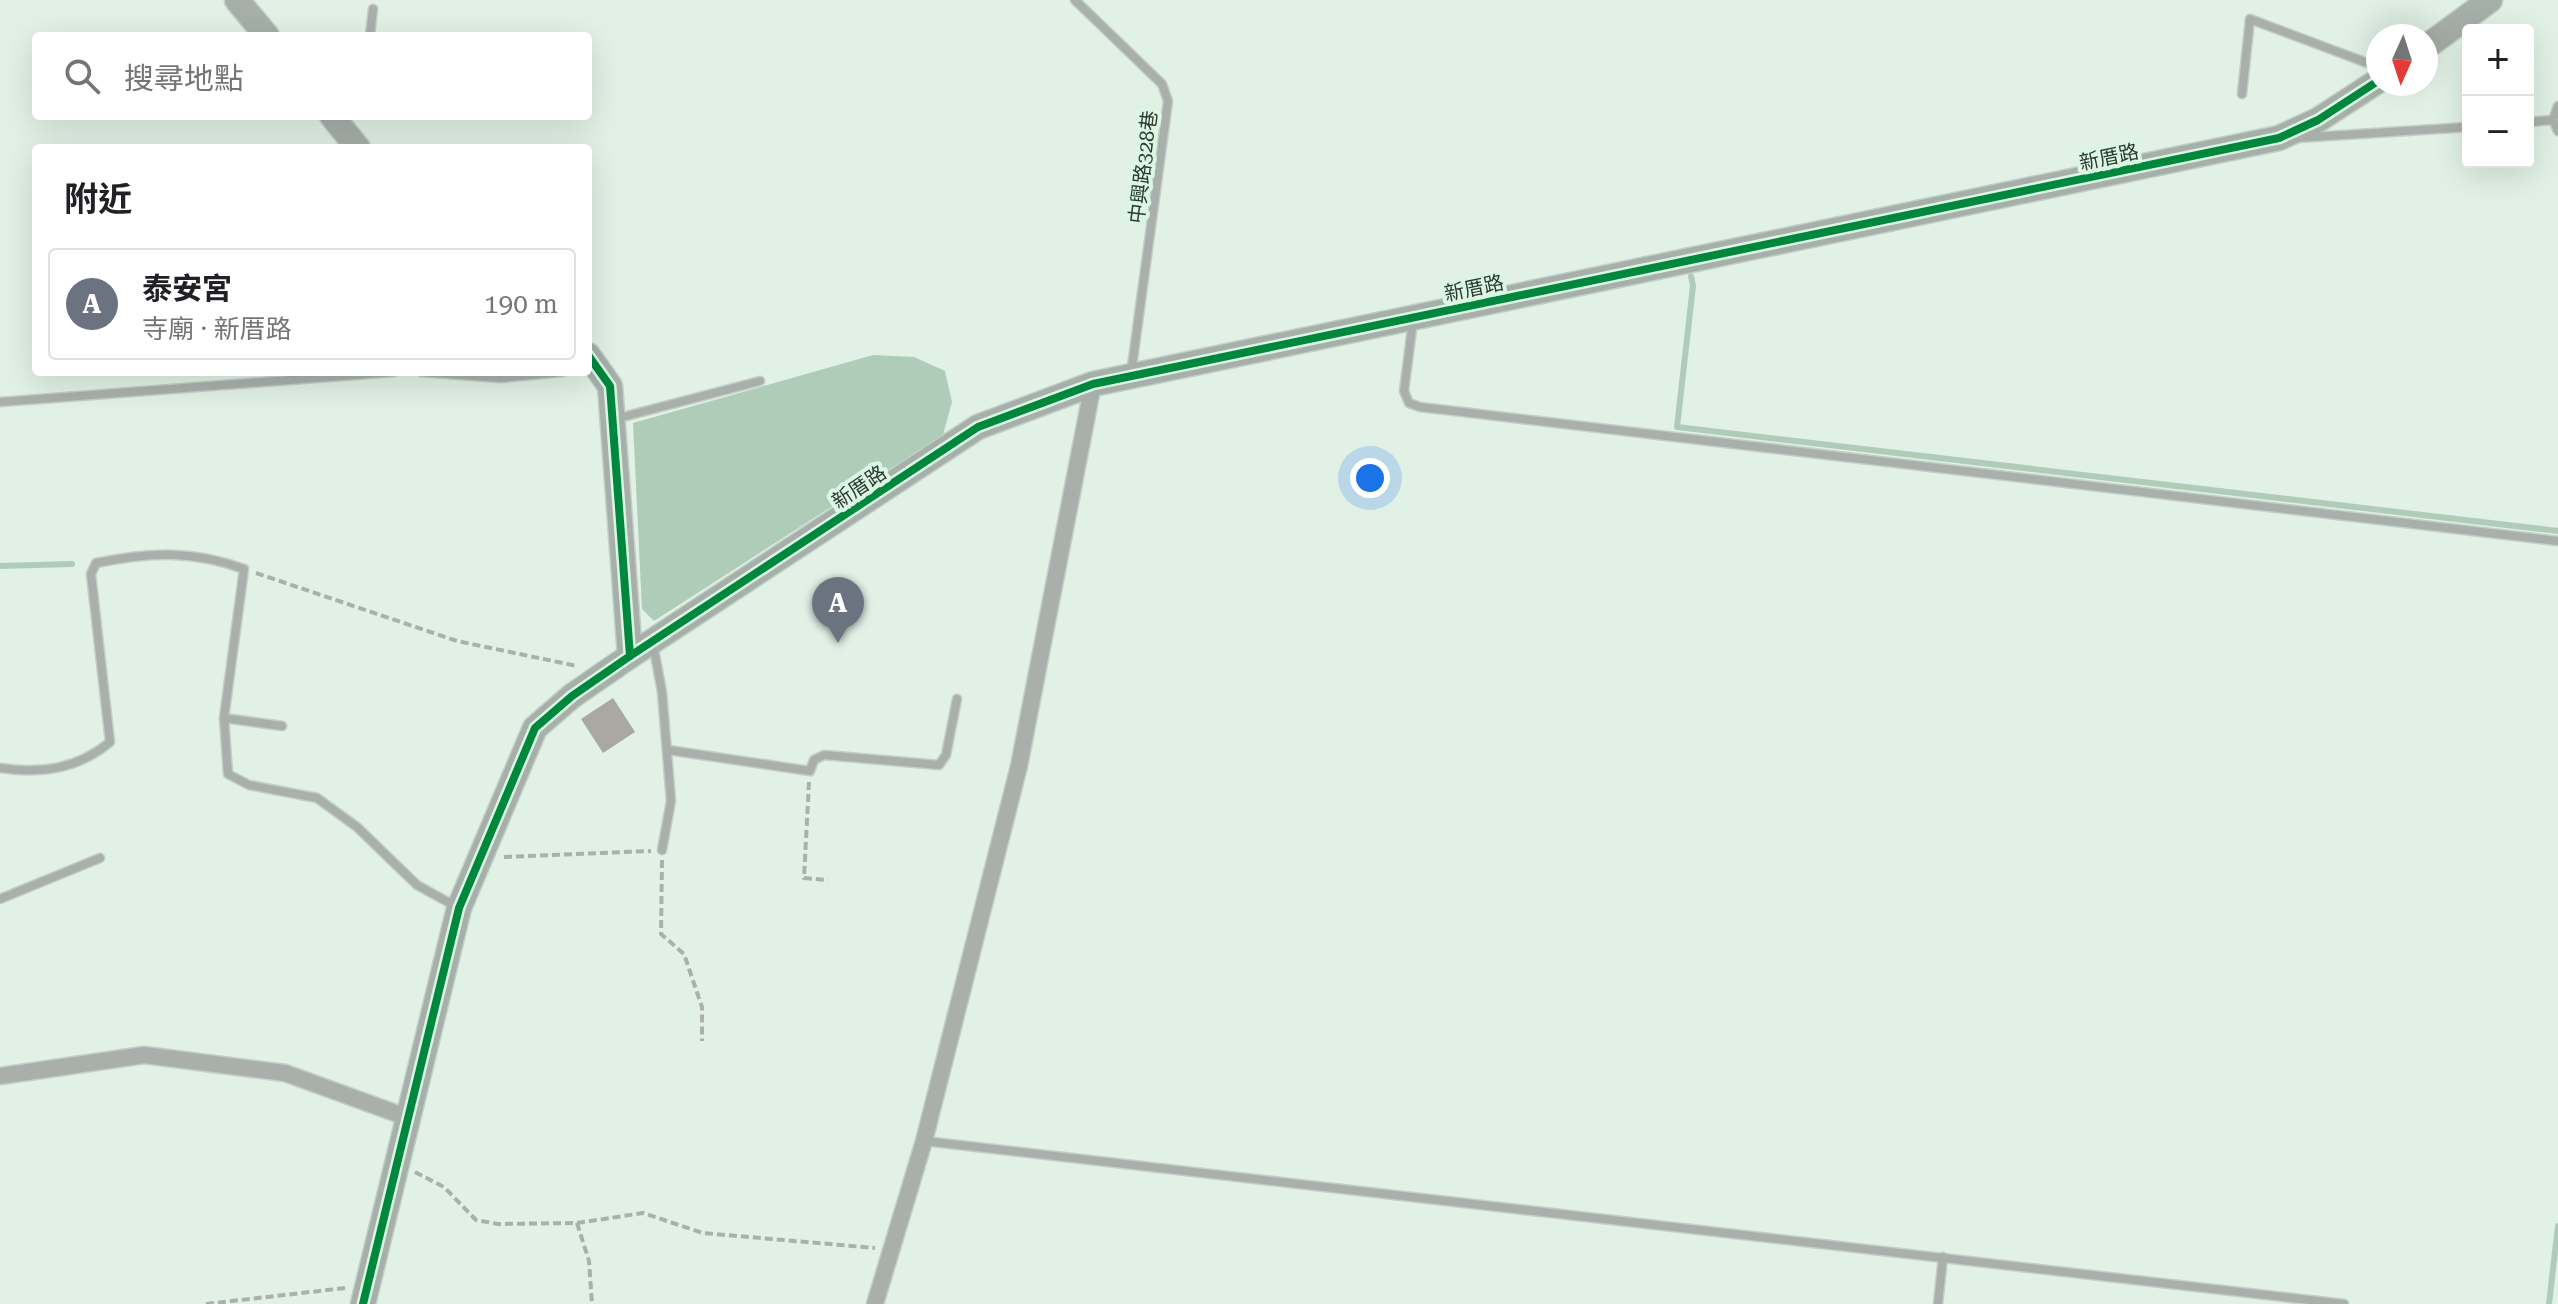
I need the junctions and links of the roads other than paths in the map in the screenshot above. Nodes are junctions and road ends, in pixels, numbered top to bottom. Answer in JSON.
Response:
{"nodes":[{"id":1,"x":237,"y":0,"type":"edge"},
{"id":2,"x":1075,"y":0,"type":"edge"},
{"id":3,"x":2490,"y":0,"type":"edge"},
{"id":4,"x":373,"y":9,"type":"dead end"},
{"id":5,"x":264,"y":32,"type":"edge"},
{"id":6,"x":370,"y":32,"type":"edge"},
{"id":7,"x":2438,"y":38,"type":"edge"},
{"id":8,"x":2366,"y":62,"type":"edge"},
{"id":9,"x":2366,"y":89,"type":"edge"},
{"id":10,"x":2242,"y":94,"type":"dead end"},
{"id":11,"x":2558,"y":106,"type":"edge"},
{"id":12,"x":340,"y":120,"type":"edge"},
{"id":13,"x":2553,"y":120,"type":"junction"},
{"id":14,"x":2534,"y":122,"type":"edge"},
{"id":15,"x":2462,"y":127,"type":"edge"},
{"id":16,"x":2558,"y":131,"type":"edge"},
{"id":17,"x":2279,"y":138,"type":"junction"},
{"id":18,"x":355,"y":144,"type":"edge"},
{"id":19,"x":1413,"y":317,"type":"junction"},
{"id":20,"x":592,"y":363,"type":"edge"},
{"id":21,"x":1131,"y":375,"type":"junction"},
{"id":22,"x":341,"y":376,"type":"edge"},
{"id":23,"x":474,"y":376,"type":"edge"},
{"id":24,"x":521,"y":376,"type":"edge"},
{"id":25,"x":760,"y":381,"type":"dead end"},
{"id":26,"x":1093,"y":384,"type":"junction"},
{"id":27,"x":0,"y":402,"type":"edge"},
{"id":28,"x":614,"y":420,"type":"junction"},
{"id":29,"x":2558,"y":541,"type":"edge"},
{"id":30,"x":653,"y":643,"type":"junction"},
{"id":31,"x":630,"y":656,"type":"junction"},
{"id":32,"x":957,"y":699,"type":"dead end"},
{"id":33,"x":224,"y":718,"type":"junction"},
{"id":34,"x":282,"y":726,"type":"dead end"},
{"id":35,"x":668,"y":750,"type":"junction"},
{"id":36,"x":0,"y":768,"type":"edge"},
{"id":37,"x":662,"y":850,"type":"road end"},
{"id":38,"x":100,"y":858,"type":"dead end"},
{"id":39,"x":0,"y":899,"type":"edge"},
{"id":40,"x":459,"y":908,"type":"junction"},
{"id":41,"x":0,"y":1076,"type":"edge"},
{"id":42,"x":409,"y":1118,"type":"junction"},
{"id":43,"x":924,"y":1141,"type":"junction"},
{"id":44,"x":1943,"y":1257,"type":"junction"},
{"id":45,"x":366,"y":1295,"type":"edge"},
{"id":46,"x":875,"y":1304,"type":"edge"},
{"id":47,"x":1938,"y":1304,"type":"edge"},
{"id":48,"x":2344,"y":1304,"type":"edge"}],
"edges":[{"from":1,"to":5,"type":"street"},
{"from":2,"to":21,"type":"lane","name":"中興路328巷"},
{"from":3,"to":7,"type":"street"},
{"from":4,"to":6,"type":"lane"},
{"from":8,"to":10,"type":"lane"},
{"from":9,"to":17,"type":"street","name":"新厝路"},
{"from":11,"to":13,"type":"lane"},
{"from":12,"to":18,"type":"street"},
{"from":13,"to":14,"type":"lane"},
{"from":13,"to":16,"type":"lane"},
{"from":15,"to":17,"type":"lane"},
{"from":17,"to":19,"type":"street","name":"新厝路"},
{"from":19,"to":21,"type":"street","name":"新厝路"},
{"from":19,"to":29,"type":"lane"},
{"from":20,"to":28,"type":"street"},
{"from":21,"to":26,"type":"street","name":"新厝路"},
{"from":22,"to":27,"type":"lane"},
{"from":23,"to":24,"type":"lane"},
{"from":25,"to":28,"type":"lane"},
{"from":26,"to":30,"type":"street","name":"新厝路"},
{"from":26,"to":43,"type":"street"},
{"from":28,"to":31,"type":"street"},
{"from":30,"to":31,"type":"street","name":"新厝路"},
{"from":30,"to":35,"type":"lane"},
{"from":31,"to":40,"type":"street","name":"新厝路"},
{"from":32,"to":35,"type":"lane"},
{"from":33,"to":34,"type":"lane"},
{"from":33,"to":36,"type":"lane"},
{"from":33,"to":40,"type":"lane"},
{"from":35,"to":37,"type":"lane"},
{"from":38,"to":39,"type":"lane"},
{"from":40,"to":42,"type":"street","name":"新厝路"},
{"from":41,"to":42,"type":"street"},
{"from":42,"to":45,"type":"street","name":"新厝路"},
{"from":43,"to":44,"type":"lane"},
{"from":43,"to":46,"type":"street"},
{"from":44,"to":47,"type":"lane"},
{"from":44,"to":48,"type":"lane"}]}
